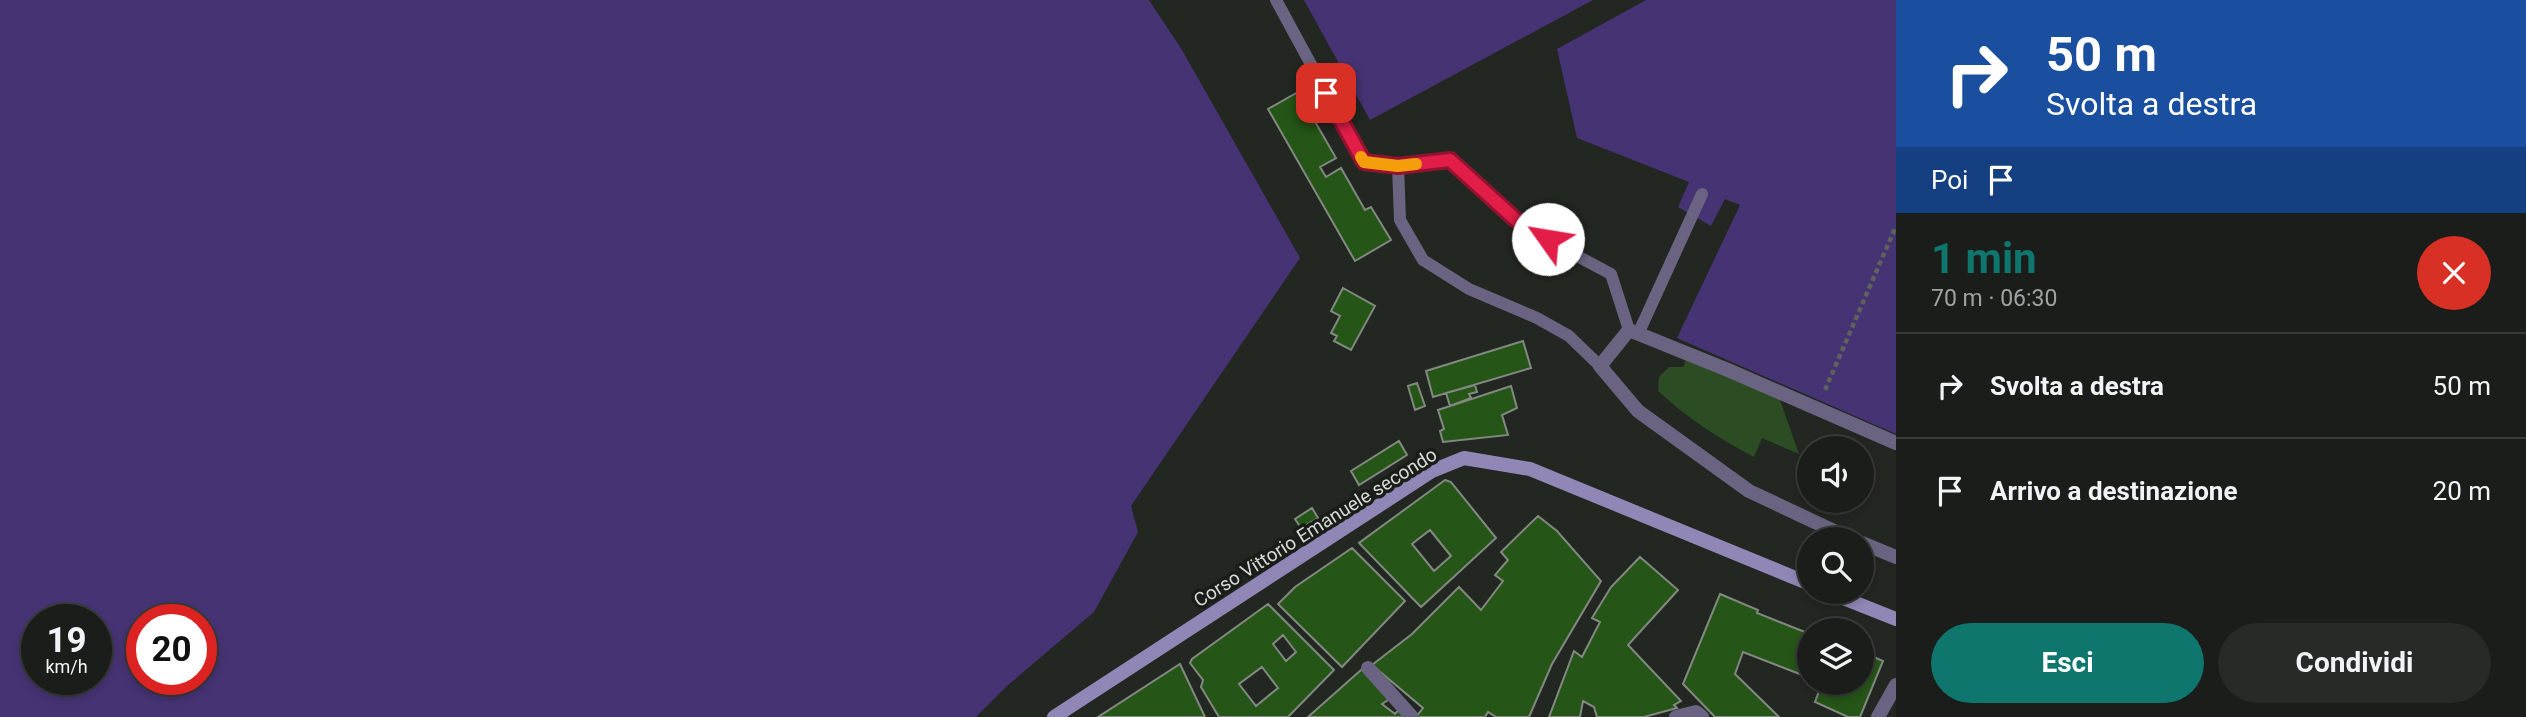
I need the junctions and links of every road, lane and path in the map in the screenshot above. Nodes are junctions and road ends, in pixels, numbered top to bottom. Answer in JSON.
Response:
{"nodes":[{"id":1,"x":1276,"y":0,"type":"edge"},
{"id":2,"x":1398,"y":166,"type":"junction"},
{"id":3,"x":1702,"y":194,"type":"dead end"},
{"id":4,"x":1896,"y":226,"type":"edge"},
{"id":5,"x":1633,"y":332,"type":"junction"},
{"id":6,"x":1600,"y":366,"type":"junction"},
{"id":7,"x":1822,"y":397,"type":"dead end"},
{"id":8,"x":1896,"y":443,"type":"edge"},
{"id":9,"x":1826,"y":527,"type":"edge"},
{"id":10,"x":1874,"y":548,"type":"edge"},
{"id":11,"x":1896,"y":557,"type":"edge"},
{"id":12,"x":1797,"y":579,"type":"edge"},
{"id":13,"x":1857,"y":604,"type":"edge"},
{"id":14,"x":1896,"y":620,"type":"edge"},
{"id":15,"x":1368,"y":668,"type":"dead end"},
{"id":16,"x":1896,"y":685,"type":"edge"},
{"id":17,"x":1054,"y":717,"type":"edge"},
{"id":18,"x":1412,"y":717,"type":"edge"},
{"id":19,"x":1676,"y":717,"type":"edge"},
{"id":20,"x":1702,"y":717,"type":"edge"},
{"id":21,"x":1878,"y":717,"type":"edge"}],
"edges":[{"from":1,"to":2,"type":"lane"},
{"from":2,"to":5,"type":"lane"},
{"from":2,"to":6,"type":"lane"},
{"from":3,"to":5,"type":"lane"},
{"from":4,"to":7,"type":"path"},
{"from":5,"to":6,"type":"street"},
{"from":5,"to":8,"type":"street"},
{"from":6,"to":9,"type":"street"},
{"from":10,"to":11,"type":"street"},
{"from":12,"to":17,"type":"main road","name":"Corso Vittorio Emanuele secondo"},
{"from":13,"to":14,"type":"main road"},
{"from":15,"to":18,"type":"street"},
{"from":16,"to":21,"type":"street"},
{"from":19,"to":20,"type":"street"}]}
